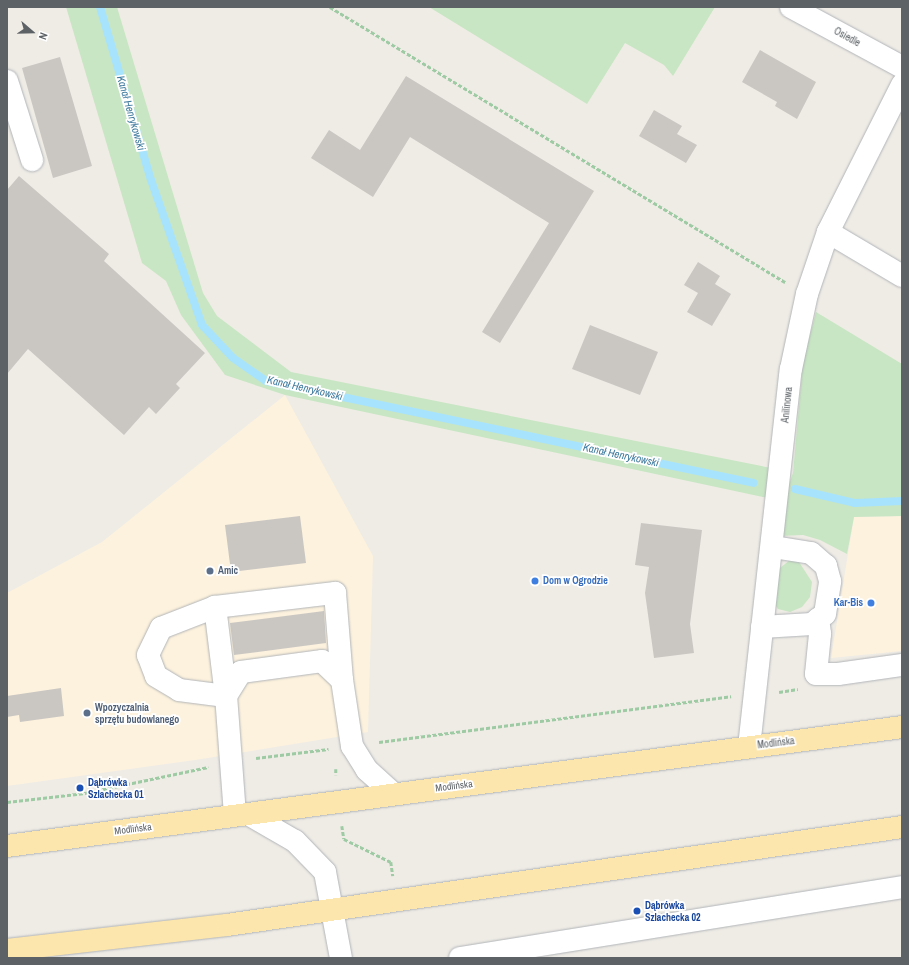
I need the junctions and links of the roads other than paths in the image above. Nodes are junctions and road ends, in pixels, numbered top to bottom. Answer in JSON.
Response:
{"nodes":[{"id":1,"x":791,"y":7,"type":"edge"},
{"id":2,"x":902,"y":67,"type":"edge"},
{"id":3,"x":7,"y":81,"type":"edge"},
{"id":4,"x":902,"y":85,"type":"edge"},
{"id":5,"x":32,"y":160,"type":"dead end"},
{"id":6,"x":828,"y":232,"type":"junction"},
{"id":7,"x":902,"y":276,"type":"edge"},
{"id":8,"x":772,"y":547,"type":"junction"},
{"id":9,"x":215,"y":607,"type":"junction"},
{"id":10,"x":818,"y":619,"type":"junction"},
{"id":11,"x":762,"y":627,"type":"junction"},
{"id":12,"x":902,"y":665,"type":"edge"},
{"id":13,"x":342,"y":680,"type":"junction"},
{"id":14,"x":226,"y":696,"type":"junction"},
{"id":15,"x":902,"y":727,"type":"edge"},
{"id":16,"x":749,"y":747,"type":"junction"},
{"id":17,"x":394,"y":794,"type":"junction"},
{"id":18,"x":242,"y":815,"type":"junction"},
{"id":19,"x":902,"y":826,"type":"edge"},
{"id":20,"x":7,"y":846,"type":"edge"},
{"id":21,"x":902,"y":887,"type":"edge"},
{"id":22,"x":332,"y":909,"type":"junction"},
{"id":23,"x":7,"y":950,"type":"edge"},
{"id":24,"x":341,"y":958,"type":"edge"},
{"id":25,"x":460,"y":958,"type":"edge"}],
"edges":[{"from":1,"to":2,"type":"street","name":"Osiedle"},
{"from":3,"to":5,"type":"street"},
{"from":4,"to":6,"type":"street","name":"Anilinowa"},
{"from":6,"to":7,"type":"street"},
{"from":6,"to":8,"type":"street","name":"Anilinowa"},
{"from":8,"to":10,"type":"street"},
{"from":8,"to":11,"type":"street","name":"Anilinowa"},
{"from":9,"to":13,"type":"street"},
{"from":9,"to":14,"type":"street"},
{"from":9,"to":14,"type":"street"},
{"from":10,"to":11,"type":"street"},
{"from":10,"to":12,"type":"street"},
{"from":11,"to":16,"type":"street","name":"Anilinowa"},
{"from":13,"to":14,"type":"street"},
{"from":13,"to":17,"type":"street"},
{"from":14,"to":18,"type":"street"},
{"from":15,"to":16,"type":"main road","name":"Modlińska"},
{"from":16,"to":17,"type":"main road","name":"Modlińska"},
{"from":17,"to":18,"type":"main road","name":"Modlińska"},
{"from":18,"to":20,"type":"main road","name":"Modlińska"},
{"from":18,"to":22,"type":"street"},
{"from":19,"to":22,"type":"main road"},
{"from":21,"to":25,"type":"street"},
{"from":22,"to":23,"type":"main road"},
{"from":22,"to":24,"type":"street"}]}
